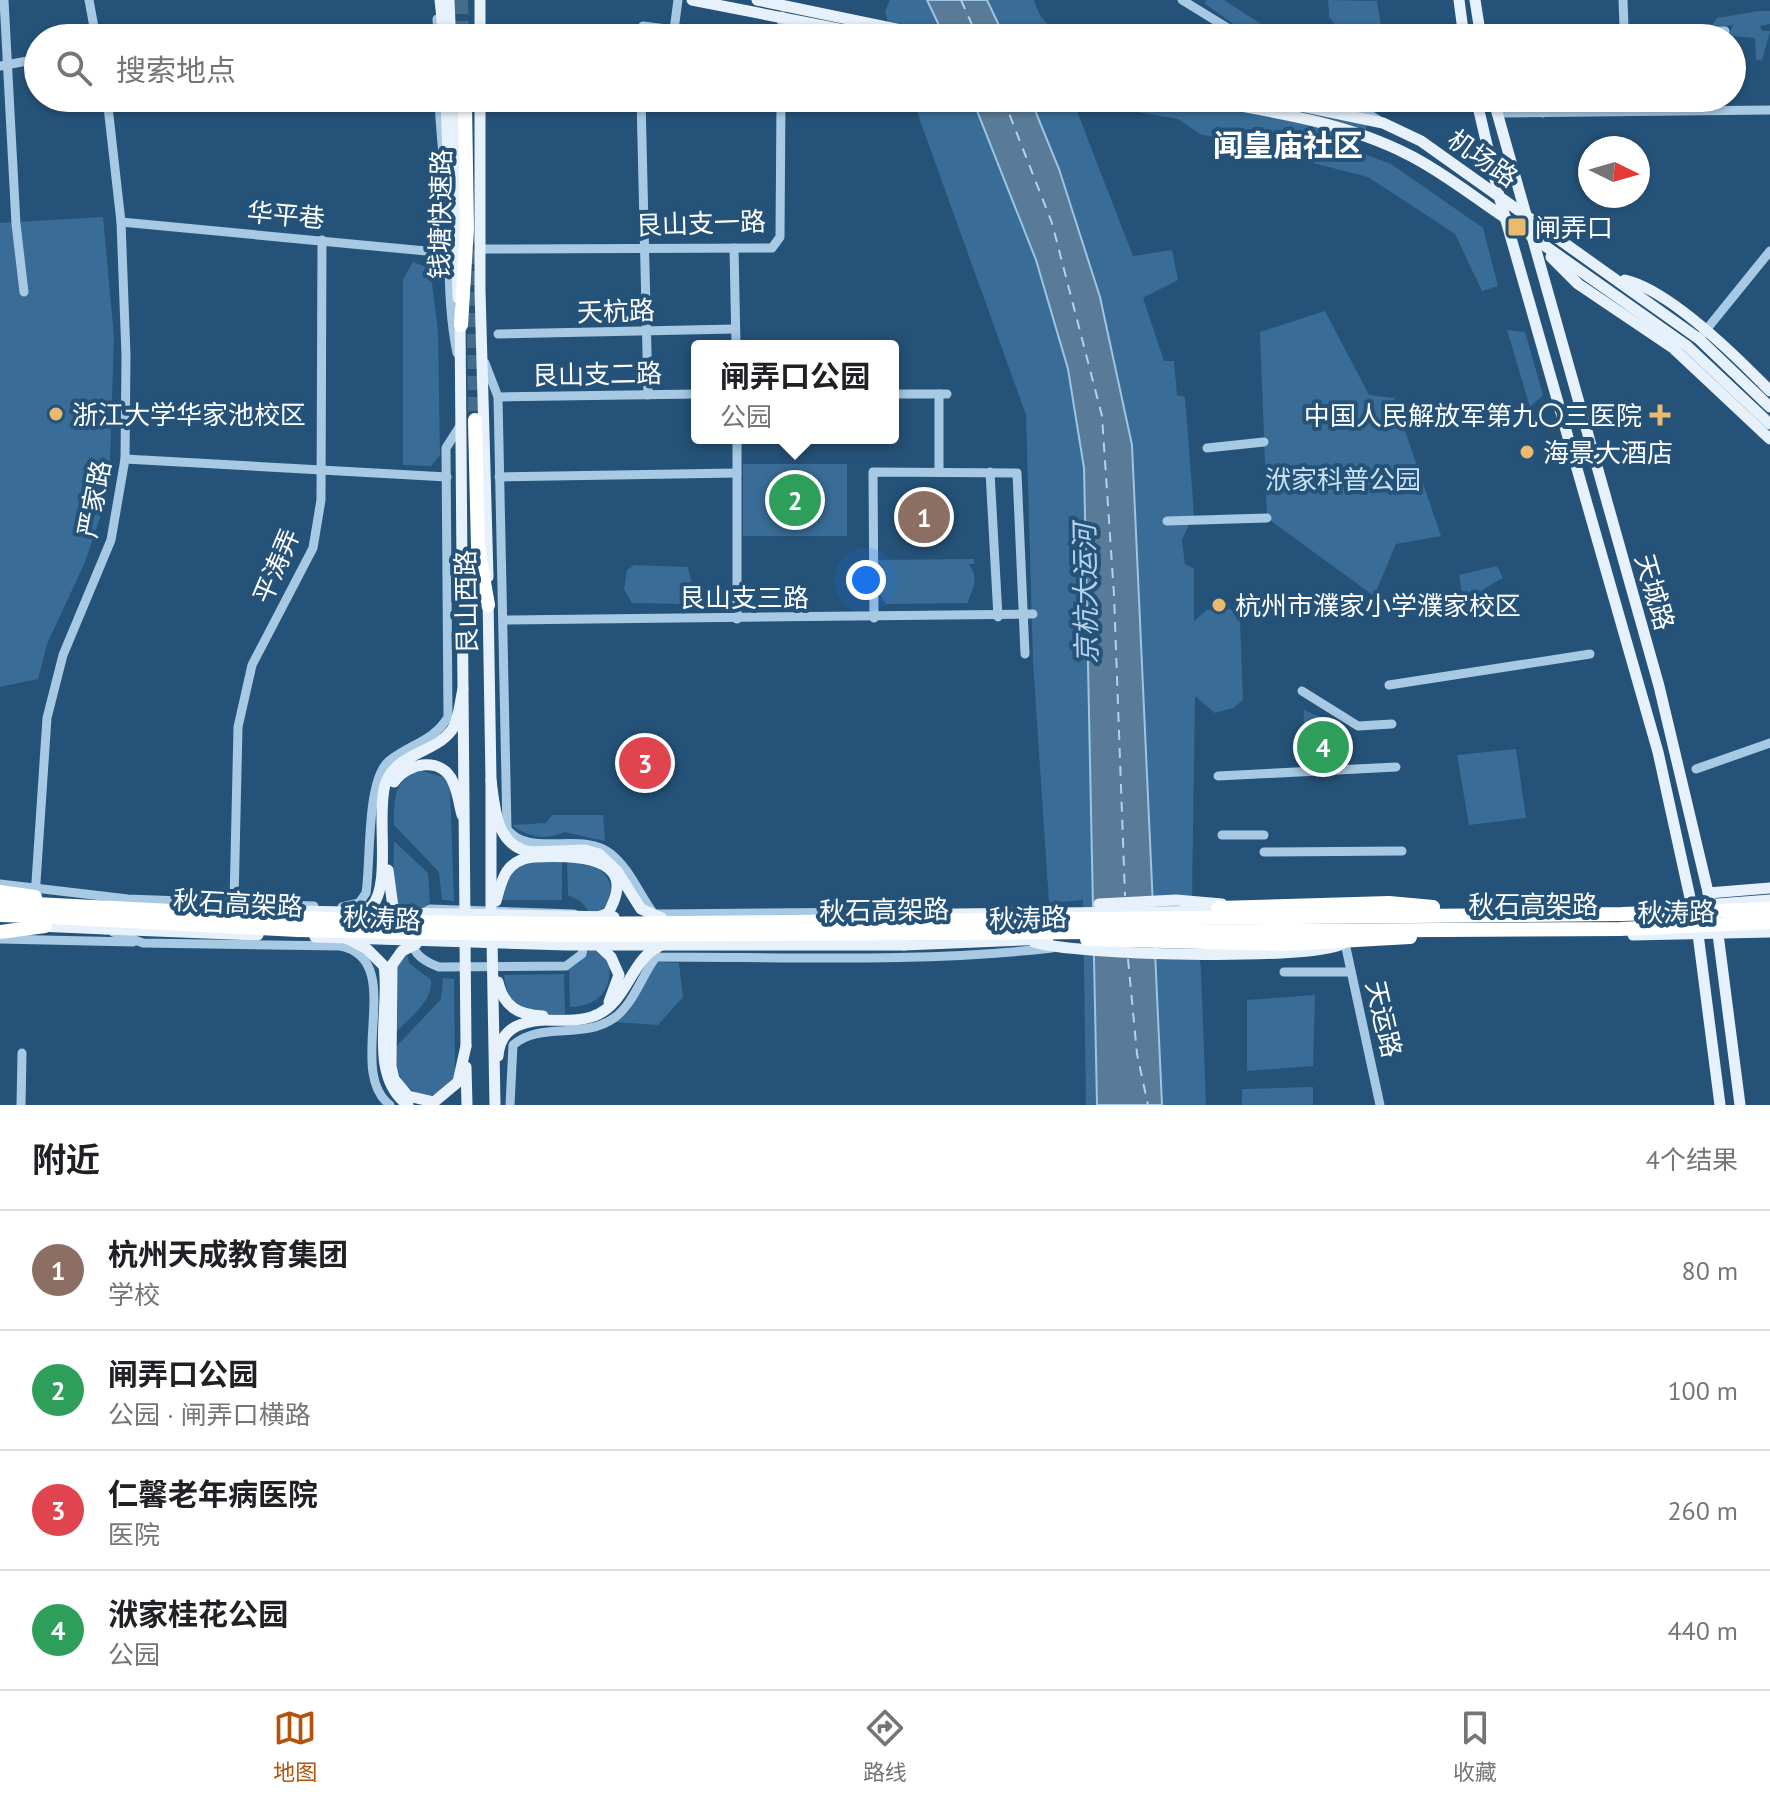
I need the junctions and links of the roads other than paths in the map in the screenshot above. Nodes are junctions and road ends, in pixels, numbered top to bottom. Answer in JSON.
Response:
{"nodes":[{"id":1,"x":4,"y":0,"type":"edge"},
{"id":2,"x":89,"y":0,"type":"edge"},
{"id":3,"x":438,"y":0,"type":"edge"},
{"id":4,"x":449,"y":0,"type":"edge"},
{"id":5,"x":480,"y":0,"type":"edge"},
{"id":6,"x":678,"y":0,"type":"edge"},
{"id":7,"x":692,"y":0,"type":"edge"},
{"id":8,"x":719,"y":0,"type":"edge"},
{"id":9,"x":756,"y":0,"type":"edge"},
{"id":10,"x":1182,"y":0,"type":"edge"},
{"id":11,"x":1459,"y":0,"type":"edge"},
{"id":12,"x":1475,"y":0,"type":"edge"},
{"id":13,"x":1623,"y":0,"type":"edge"},
{"id":14,"x":780,"y":16,"type":"junction"},
{"id":15,"x":93,"y":24,"type":"edge"},
{"id":16,"x":440,"y":24,"type":"edge"},
{"id":17,"x":450,"y":24,"type":"edge"},
{"id":18,"x":480,"y":24,"type":"edge"},
{"id":19,"x":675,"y":24,"type":"edge"},
{"id":20,"x":781,"y":24,"type":"edge"},
{"id":21,"x":818,"y":24,"type":"edge"},
{"id":22,"x":872,"y":24,"type":"edge"},
{"id":23,"x":1221,"y":24,"type":"edge"},
{"id":24,"x":1462,"y":24,"type":"edge"},
{"id":25,"x":1479,"y":24,"type":"edge"},
{"id":26,"x":1624,"y":24,"type":"edge"},
{"id":27,"x":5,"y":66,"type":"edge"},
{"id":28,"x":1746,"y":110,"type":"edge"},
{"id":29,"x":1770,"y":110,"type":"edge"},
{"id":30,"x":109,"y":112,"type":"edge"},
{"id":31,"x":440,"y":112,"type":"edge"},
{"id":32,"x":446,"y":112,"type":"edge"},
{"id":33,"x":459,"y":112,"type":"edge"},
{"id":34,"x":460,"y":112,"type":"edge"},
{"id":35,"x":480,"y":112,"type":"edge"},
{"id":36,"x":641,"y":112,"type":"edge"},
{"id":37,"x":781,"y":112,"type":"edge"},
{"id":38,"x":1311,"y":112,"type":"edge"},
{"id":39,"x":1326,"y":112,"type":"edge"},
{"id":40,"x":1365,"y":112,"type":"edge"},
{"id":41,"x":1479,"y":112,"type":"edge"},
{"id":42,"x":1619,"y":112,"type":"edge"},
{"id":43,"x":1496,"y":113,"type":"joint"},
{"id":44,"x":1543,"y":113,"type":"joint"},
{"id":45,"x":1383,"y":123,"type":"junction"},
{"id":46,"x":1499,"y":196,"type":"junction"},
{"id":47,"x":455,"y":203,"type":"junction"},
{"id":48,"x":1523,"y":213,"type":"junction"},
{"id":49,"x":1507,"y":219,"type":"junction"},
{"id":50,"x":121,"y":222,"type":"junction"},
{"id":51,"x":1531,"y":236,"type":"junction"},
{"id":52,"x":322,"y":240,"type":"junction"},
{"id":53,"x":645,"y":248,"type":"junction"},
{"id":54,"x":734,"y":248,"type":"junction"},
{"id":55,"x":480,"y":249,"type":"junction"},
{"id":56,"x":1770,"y":251,"type":"edge"},
{"id":57,"x":447,"y":253,"type":"junction"},
{"id":58,"x":24,"y":292,"type":"dead end"},
{"id":59,"x":461,"y":325,"type":"junction"},
{"id":60,"x":735,"y":329,"type":"junction"},
{"id":61,"x":647,"y":332,"type":"junction"},
{"id":62,"x":498,"y":334,"type":"dead end"},
{"id":63,"x":1702,"y":335,"type":"junction"},
{"id":64,"x":736,"y":340,"type":"edge"},
{"id":65,"x":485,"y":363,"type":"junction"},
{"id":66,"x":460,"y":368,"type":"junction"},
{"id":67,"x":1770,"y":391,"type":"edge"},
{"id":68,"x":691,"y":394,"type":"edge"},
{"id":69,"x":899,"y":394,"type":"edge"},
{"id":70,"x":648,"y":395,"type":"junction"},
{"id":71,"x":498,"y":397,"type":"junction"},
{"id":72,"x":1770,"y":407,"type":"edge"},
{"id":73,"x":475,"y":420,"type":"tunnel mouth"},
{"id":74,"x":1770,"y":424,"type":"edge"},
{"id":75,"x":460,"y":426,"type":"junction"},
{"id":76,"x":1770,"y":439,"type":"edge"},
{"id":77,"x":1264,"y":442,"type":"dead end"},
{"id":78,"x":737,"y":444,"type":"edge"},
{"id":79,"x":1207,"y":448,"type":"dead end"},
{"id":80,"x":125,"y":459,"type":"junction"},
{"id":81,"x":323,"y":471,"type":"junction"},
{"id":82,"x":939,"y":472,"type":"junction"},
{"id":83,"x":990,"y":472,"type":"junction"},
{"id":84,"x":737,"y":473,"type":"junction"},
{"id":85,"x":447,"y":477,"type":"junction"},
{"id":86,"x":499,"y":477,"type":"junction"},
{"id":87,"x":1267,"y":518,"type":"dead end"},
{"id":88,"x":1167,"y":521,"type":"dead end"},
{"id":89,"x":488,"y":605,"type":"junction"},
{"id":90,"x":1028,"y":615,"type":"junction"},
{"id":91,"x":998,"y":617,"type":"junction"},
{"id":92,"x":874,"y":618,"type":"junction"},
{"id":93,"x":737,"y":619,"type":"junction"},
{"id":94,"x":504,"y":620,"type":"junction"},
{"id":95,"x":1025,"y":654,"type":"dead end"},
{"id":96,"x":1590,"y":654,"type":"dead end"},
{"id":97,"x":1389,"y":685,"type":"dead end"},
{"id":98,"x":463,"y":689,"type":"junction"},
{"id":99,"x":1302,"y":691,"type":"dead end"},
{"id":100,"x":1392,"y":724,"type":"dead end"},
{"id":101,"x":1770,"y":743,"type":"edge"},
{"id":102,"x":1396,"y":767,"type":"dead end"},
{"id":103,"x":1696,"y":769,"type":"dead end"},
{"id":104,"x":1218,"y":776,"type":"dead end"},
{"id":105,"x":491,"y":780,"type":"junction"},
{"id":106,"x":464,"y":825,"type":"junction"},
{"id":107,"x":1222,"y":835,"type":"dead end"},
{"id":108,"x":1264,"y":835,"type":"dead end"},
{"id":109,"x":1402,"y":851,"type":"dead end"},
{"id":110,"x":1264,"y":852,"type":"dead end"},
{"id":111,"x":0,"y":884,"type":"edge"},
{"id":112,"x":1770,"y":888,"type":"edge"},
{"id":113,"x":35,"y":892,"type":"junction"},
{"id":114,"x":0,"y":894,"type":"edge"},
{"id":115,"x":1710,"y":898,"type":"junction"},
{"id":116,"x":1770,"y":900,"type":"edge"},
{"id":117,"x":0,"y":902,"type":"edge"},
{"id":118,"x":234,"y":902,"type":"junction"},
{"id":119,"x":1192,"y":906,"type":"junction"},
{"id":120,"x":1689,"y":906,"type":"junction"},
{"id":121,"x":1770,"y":909,"type":"edge"},
{"id":122,"x":346,"y":910,"type":"junction"},
{"id":123,"x":1157,"y":910,"type":"junction"},
{"id":124,"x":1065,"y":911,"type":"junction"},
{"id":125,"x":409,"y":913,"type":"junction"},
{"id":126,"x":0,"y":915,"type":"edge"},
{"id":127,"x":658,"y":916,"type":"junction"},
{"id":128,"x":491,"y":917,"type":"junction"},
{"id":129,"x":598,"y":917,"type":"junction"},
{"id":130,"x":1522,"y":920,"type":"junction"},
{"id":131,"x":1770,"y":922,"type":"edge"},
{"id":132,"x":0,"y":924,"type":"edge"},
{"id":133,"x":45,"y":926,"type":"junction"},
{"id":134,"x":106,"y":929,"type":"junction"},
{"id":135,"x":0,"y":932,"type":"edge"},
{"id":136,"x":1770,"y":932,"type":"edge"},
{"id":137,"x":1698,"y":934,"type":"junction"},
{"id":138,"x":1718,"y":934,"type":"junction"},
{"id":139,"x":1361,"y":935,"type":"junction"},
{"id":140,"x":344,"y":938,"type":"junction"},
{"id":141,"x":585,"y":938,"type":"junction"},
{"id":142,"x":1075,"y":938,"type":"junction"},
{"id":143,"x":0,"y":939,"type":"edge"},
{"id":144,"x":416,"y":939,"type":"junction"},
{"id":145,"x":669,"y":942,"type":"junction"},
{"id":146,"x":143,"y":943,"type":"junction"},
{"id":147,"x":1345,"y":943,"type":"junction"},
{"id":148,"x":598,"y":945,"type":"junction"},
{"id":149,"x":904,"y":945,"type":"junction"},
{"id":150,"x":1057,"y":945,"type":"junction"},
{"id":151,"x":935,"y":954,"type":"junction"},
{"id":152,"x":493,"y":956,"type":"junction"},
{"id":153,"x":656,"y":957,"type":"junction"},
{"id":154,"x":1284,"y":972,"type":"dead end"},
{"id":155,"x":1351,"y":972,"type":"junction"},
{"id":156,"x":466,"y":1046,"type":"junction"},
{"id":157,"x":22,"y":1053,"type":"dead end"},
{"id":158,"x":21,"y":1105,"type":"edge"},
{"id":159,"x":390,"y":1105,"type":"edge"},
{"id":160,"x":408,"y":1105,"type":"edge"},
{"id":161,"x":467,"y":1105,"type":"edge"},
{"id":162,"x":495,"y":1105,"type":"edge"},
{"id":163,"x":510,"y":1105,"type":"edge"},
{"id":164,"x":1380,"y":1105,"type":"edge"},
{"id":165,"x":1720,"y":1105,"type":"edge"},
{"id":166,"x":1740,"y":1105,"type":"edge"}],
"edges":[{"from":1,"to":27,"type":"street"},
{"from":2,"to":15,"type":"street"},
{"from":3,"to":16,"type":"main road"},
{"from":4,"to":17,"type":"main road"},
{"from":5,"to":18,"type":"main road"},
{"from":6,"to":19,"type":"street"},
{"from":7,"to":14,"type":"main road"},
{"from":8,"to":14,"type":"main road"},
{"from":9,"to":22,"type":"main road"},
{"from":10,"to":23,"type":"street"},
{"from":11,"to":24,"type":"main road"},
{"from":12,"to":25,"type":"main road"},
{"from":13,"to":26,"type":"street"},
{"from":14,"to":20,"type":"street"},
{"from":14,"to":21,"type":"main road"},
{"from":27,"to":58,"type":"street"},
{"from":28,"to":29,"type":"street"},
{"from":30,"to":50,"type":"street","name":"严家路"},
{"from":31,"to":57,"type":"street","name":"艮山西路"},
{"from":32,"to":47,"type":"main road"},
{"from":33,"to":47,"type":"main road","name":"艮山西路"},
{"from":34,"to":59,"type":"highway","name":"钱塘快速路"},
{"from":35,"to":55,"type":"main road","name":"艮山西路"},
{"from":36,"to":53,"type":"street"},
{"from":37,"to":54,"type":"street","name":"艮山支一路"},
{"from":38,"to":49,"type":"main road","name":"机场路"},
{"from":39,"to":45,"type":"main road","name":"机场路"},
{"from":40,"to":45,"type":"street"},
{"from":41,"to":46,"type":"main road","name":"天城路"},
{"from":42,"to":44,"type":"street"},
{"from":43,"to":44,"type":"street"},
{"from":43,"to":48,"type":"main road","name":"天城路"},
{"from":45,"to":46,"type":"main road","name":"机场路"},
{"from":46,"to":48,"type":"main road","name":"机场路"},
{"from":46,"to":49,"type":"main road","name":"天城路"},
{"from":47,"to":59,"type":"main road","name":"艮山西路"},
{"from":48,"to":51,"type":"main road","name":"天城路"},
{"from":48,"to":63,"type":"main road","name":"机场路"},
{"from":49,"to":51,"type":"main road","name":"机场路"},
{"from":49,"to":120,"type":"main road","name":"天城路"},
{"from":50,"to":52,"type":"street","name":"华平巷"},
{"from":50,"to":80,"type":"street","name":"严家路"},
{"from":51,"to":74,"type":"main road","name":"机场路"},
{"from":51,"to":76,"type":"main road","name":"机场路"},
{"from":51,"to":115,"type":"main road","name":"天城路"},
{"from":52,"to":57,"type":"street","name":"华平巷"},
{"from":52,"to":81,"type":"street","name":"平涛弄"},
{"from":53,"to":54,"type":"street","name":"艮山支一路"},
{"from":53,"to":55,"type":"street","name":"艮山支一路"},
{"from":53,"to":61,"type":"street"},
{"from":54,"to":60,"type":"street"},
{"from":55,"to":65,"type":"main road","name":"艮山西路"},
{"from":56,"to":63,"type":"street"},
{"from":57,"to":66,"type":"street","name":"艮山西路"},
{"from":59,"to":66,"type":"main road","name":"艮山西路"},
{"from":60,"to":61,"type":"street","name":"天杭路"},
{"from":60,"to":64,"type":"street"},
{"from":61,"to":62,"type":"street","name":"天杭路"},
{"from":61,"to":70,"type":"street"},
{"from":63,"to":67,"type":"main road","name":"机场路"},
{"from":63,"to":72,"type":"main road","name":"机场路"},
{"from":65,"to":71,"type":"street"},
{"from":65,"to":89,"type":"main road","name":"艮山西路"},
{"from":66,"to":75,"type":"main road","name":"艮山西路"},
{"from":68,"to":70,"type":"street","name":"艮山支二路"},
{"from":69,"to":82,"type":"street"},
{"from":70,"to":71,"type":"street","name":"艮山支二路"},
{"from":71,"to":86,"type":"street"},
{"from":73,"to":89,"type":"highway"},
{"from":75,"to":85,"type":"street"},
{"from":75,"to":98,"type":"main road","name":"艮山西路"},
{"from":77,"to":79,"type":"street"},
{"from":78,"to":84,"type":"street"},
{"from":80,"to":81,"type":"street"},
{"from":80,"to":113,"type":"street","name":"严家路"},
{"from":81,"to":85,"type":"street"},
{"from":81,"to":118,"type":"street","name":"平涛弄"},
{"from":82,"to":83,"type":"street"},
{"from":82,"to":92,"type":"street"},
{"from":83,"to":90,"type":"street"},
{"from":83,"to":91,"type":"street"},
{"from":84,"to":86,"type":"street"},
{"from":84,"to":93,"type":"street"},
{"from":85,"to":122,"type":"street"},
{"from":86,"to":94,"type":"street"},
{"from":87,"to":88,"type":"street"},
{"from":89,"to":105,"type":"main road","name":"艮山西路"},
{"from":90,"to":91,"type":"street","name":"艮山支三路"},
{"from":90,"to":95,"type":"street"},
{"from":91,"to":92,"type":"street","name":"艮山支三路"},
{"from":92,"to":93,"type":"street","name":"艮山支三路"},
{"from":93,"to":94,"type":"street","name":"艮山支三路"},
{"from":94,"to":127,"type":"street"},
{"from":96,"to":97,"type":"street"},
{"from":98,"to":106,"type":"main road","name":"艮山西路","bridge":true},
{"from":98,"to":122,"type":"main road","bridge":true},
{"from":99,"to":100,"type":"street"},
{"from":101,"to":103,"type":"street"},
{"from":102,"to":104,"type":"street"},
{"from":105,"to":127,"type":"main road","bridge":true},
{"from":105,"to":128,"type":"main road","name":"艮山西路","bridge":true},
{"from":106,"to":125,"type":"main road","bridge":true},
{"from":106,"to":156,"type":"main road","name":"艮山西路","bridge":true},
{"from":107,"to":108,"type":"street"},
{"from":109,"to":110,"type":"street"},
{"from":111,"to":113,"type":"street"},
{"from":112,"to":115,"type":"main road"},
{"from":113,"to":114,"type":"highway"},
{"from":113,"to":118,"type":"street"},
{"from":113,"to":122,"type":"main road","name":"秋涛路","bridge":true},
{"from":115,"to":116,"type":"main road","name":"秋涛路"},
{"from":115,"to":120,"type":"main road","name":"秋涛路"},
{"from":115,"to":138,"type":"main road","name":"天城路"},
{"from":117,"to":130,"type":"highway","name":"秋石高架路","bridge":true},
{"from":118,"to":122,"type":"street"},
{"from":119,"to":120,"type":"main road","name":"秋涛路"},
{"from":119,"to":123,"type":"main road"},
{"from":119,"to":124,"type":"main road"},
{"from":120,"to":137,"type":"main road","name":"天城路"},
{"from":121,"to":130,"type":"highway","name":"秋石高架路","bridge":true},
{"from":122,"to":125,"type":"main road","name":"秋涛路","bridge":true},
{"from":122,"to":140,"type":"street"},
{"from":123,"to":124,"type":"main road"},
{"from":123,"to":130,"type":"highway","bridge":true},
{"from":124,"to":127,"type":"main road","name":"秋涛路","bridge":true},
{"from":125,"to":129,"type":"main road","name":"秋涛路","bridge":true},
{"from":126,"to":130,"type":"highway","name":"秋石高架路","bridge":true},
{"from":127,"to":129,"type":"main road","name":"秋涛路","bridge":true},
{"from":127,"to":141,"type":"street"},
{"from":127,"to":153,"type":"street"},
{"from":128,"to":129,"type":"main road","bridge":true},
{"from":128,"to":152,"type":"main road","name":"艮山西路","bridge":true},
{"from":130,"to":131,"type":"highway","name":"秋石高架路","bridge":true},
{"from":130,"to":142,"type":"highway","bridge":true},
{"from":132,"to":133,"type":"main road","name":"秋涛路"},
{"from":133,"to":134,"type":"main road","name":"秋涛路"},
{"from":133,"to":135,"type":"highway"},
{"from":134,"to":140,"type":"main road","name":"秋涛路","bridge":true},
{"from":134,"to":146,"type":"street"},
{"from":136,"to":138,"type":"main road","name":"秋涛路"},
{"from":137,"to":138,"type":"main road","name":"秋涛路"},
{"from":137,"to":139,"type":"main road","name":"秋涛路"},
{"from":137,"to":165,"type":"main road","name":"天城路"},
{"from":138,"to":166,"type":"main road","name":"天城路"},
{"from":139,"to":142,"type":"main road","name":"秋涛路","bridge":true},
{"from":139,"to":147,"type":"main road"},
{"from":140,"to":144,"type":"main road","name":"秋涛路","bridge":true},
{"from":140,"to":146,"type":"street"},
{"from":140,"to":159,"type":"street"},
{"from":140,"to":160,"type":"main road","bridge":true},
{"from":141,"to":144,"type":"street"},
{"from":141,"to":144,"type":"street"},
{"from":141,"to":153,"type":"street"},
{"from":142,"to":150,"type":"main road","name":"秋涛路"},
{"from":143,"to":146,"type":"street"},
{"from":144,"to":148,"type":"main road","name":"秋涛路","bridge":true},
{"from":144,"to":156,"type":"main road","bridge":true},
{"from":145,"to":148,"type":"main road","name":"秋涛路","bridge":true},
{"from":145,"to":149,"type":"main road","name":"秋涛路","bridge":true},
{"from":145,"to":162,"type":"main road","bridge":true},
{"from":147,"to":150,"type":"main road"},
{"from":147,"to":155,"type":"street","name":"天运路"},
{"from":148,"to":152,"type":"main road","bridge":true},
{"from":149,"to":150,"type":"main road","name":"秋涛路"},
{"from":149,"to":151,"type":"street"},
{"from":150,"to":151,"type":"street"},
{"from":151,"to":153,"type":"street"},
{"from":152,"to":162,"type":"main road","name":"艮山西路","bridge":true},
{"from":153,"to":163,"type":"street"},
{"from":154,"to":155,"type":"street"},
{"from":155,"to":164,"type":"street","name":"天运路"},
{"from":156,"to":161,"type":"main road","name":"艮山西路"},
{"from":157,"to":158,"type":"street"}]}
